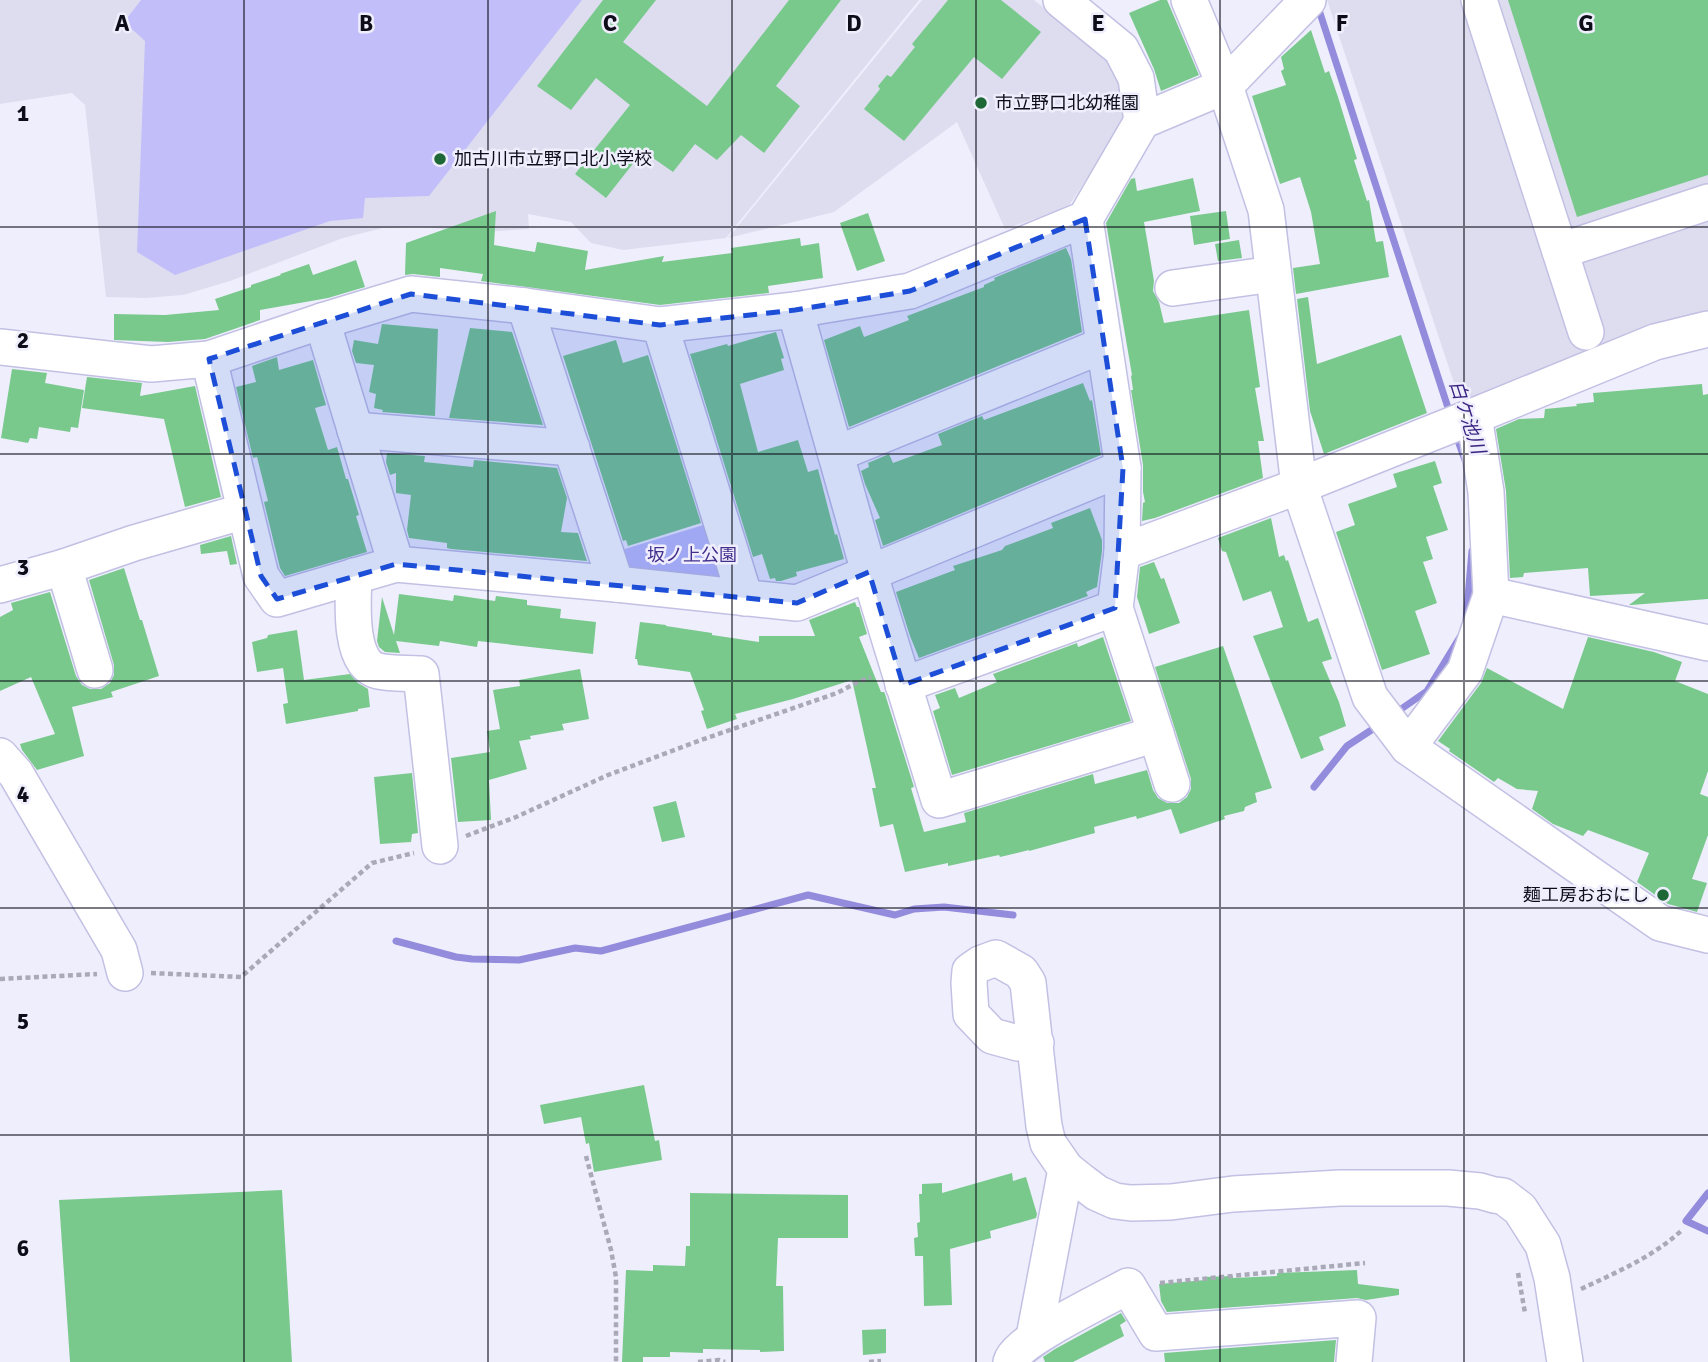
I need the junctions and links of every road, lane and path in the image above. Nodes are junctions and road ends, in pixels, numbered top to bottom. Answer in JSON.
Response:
{"nodes":[{"id":1,"x":1061,"y":0,"type":"edge"},
{"id":2,"x":1188,"y":0,"type":"edge"},
{"id":3,"x":1479,"y":0,"type":"edge"},
{"id":4,"x":1307,"y":2,"type":"edge"},
{"id":5,"x":1225,"y":86,"type":"junction"},
{"id":6,"x":1142,"y":121,"type":"junction"},
{"id":7,"x":1708,"y":202,"type":"edge"},
{"id":8,"x":1085,"y":219,"type":"junction"},
{"id":9,"x":1560,"y":251,"type":"junction"},
{"id":10,"x":1273,"y":274,"type":"junction"},
{"id":11,"x":1173,"y":288,"type":"dead end"},
{"id":12,"x":525,"y":306,"type":"junction"},
{"id":13,"x":795,"y":310,"type":"junction"},
{"id":14,"x":322,"y":321,"type":"junction"},
{"id":15,"x":660,"y":325,"type":"junction"},
{"id":16,"x":1708,"y":329,"type":"edge"},
{"id":17,"x":1586,"y":332,"type":"dead end"},
{"id":18,"x":1104,"y":345,"type":"junction"},
{"id":19,"x":1,"y":355,"type":"edge"},
{"id":20,"x":209,"y":359,"type":"junction"},
{"id":21,"x":1475,"y":416,"type":"junction"},
{"id":22,"x":355,"y":430,"type":"junction"},
{"id":23,"x":572,"y":448,"type":"junction"},
{"id":24,"x":836,"y":454,"type":"junction"},
{"id":25,"x":1123,"y":468,"type":"junction"},
{"id":26,"x":1299,"y":486,"type":"junction"},
{"id":27,"x":246,"y":511,"type":"junction"},
{"id":28,"x":1122,"y":552,"type":"junction"},
{"id":29,"x":396,"y":564,"type":"junction"},
{"id":30,"x":64,"y":567,"type":"junction"},
{"id":31,"x":869,"y":572,"type":"junction"},
{"id":32,"x":354,"y":576,"type":"junction"},
{"id":33,"x":616,"y":584,"type":"junction"},
{"id":34,"x":0,"y":585,"type":"edge"},
{"id":35,"x":1491,"y":595,"type":"junction"},
{"id":36,"x":745,"y":598,"type":"junction"},
{"id":37,"x":1115,"y":608,"type":"junction"},
{"id":38,"x":1708,"y":643,"type":"edge"},
{"id":39,"x":95,"y":670,"type":"dead end"},
{"id":40,"x":904,"y":685,"type":"junction"},
{"id":41,"x":1156,"y":734,"type":"junction"},
{"id":42,"x":1408,"y":747,"type":"junction"},
{"id":43,"x":0,"y":756,"type":"edge"},
{"id":44,"x":1172,"y":784,"type":"dead end"},
{"id":45,"x":440,"y":846,"type":"dead end"},
{"id":46,"x":1708,"y":935,"type":"edge"},
{"id":47,"x":125,"y":973,"type":"dead end"},
{"id":48,"x":1035,"y":1043,"type":"dead end"},
{"id":49,"x":586,"y":1156,"type":"dead end"},
{"id":50,"x":1066,"y":1170,"type":"junction"},
{"id":51,"x":1682,"y":1230,"type":"dead end"},
{"id":52,"x":1365,"y":1263,"type":"dead end"},
{"id":53,"x":1518,"y":1271,"type":"dead end"},
{"id":54,"x":1128,"y":1286,"type":"junction"},
{"id":55,"x":1555,"y":1297,"type":"junction"},
{"id":56,"x":1527,"y":1322,"type":"dead end"},
{"id":57,"x":1023,"y":1350,"type":"edge"},
{"id":58,"x":881,"y":1361,"type":"edge"},
{"id":59,"x":616,"y":1362,"type":"edge"},
{"id":60,"x":698,"y":1362,"type":"edge"},
{"id":61,"x":725,"y":1362,"type":"edge"},
{"id":62,"x":869,"y":1362,"type":"edge"},
{"id":63,"x":1354,"y":1362,"type":"edge"},
{"id":64,"x":1565,"y":1362,"type":"edge"}],
"edges":[{"from":1,"to":6,"type":"street"},
{"from":2,"to":5,"type":"street"},
{"from":3,"to":9,"type":"street"},
{"from":4,"to":5,"type":"street"},
{"from":5,"to":6,"type":"street"},
{"from":5,"to":10,"type":"street"},
{"from":6,"to":8,"type":"street"},
{"from":7,"to":9,"type":"street"},
{"from":8,"to":13,"type":"street"},
{"from":8,"to":18,"type":"street"},
{"from":9,"to":17,"type":"street"},
{"from":10,"to":11,"type":"street"},
{"from":10,"to":26,"type":"street"},
{"from":12,"to":14,"type":"street"},
{"from":12,"to":15,"type":"street"},
{"from":12,"to":23,"type":"street"},
{"from":13,"to":15,"type":"street"},
{"from":13,"to":24,"type":"street"},
{"from":14,"to":20,"type":"street"},
{"from":14,"to":22,"type":"street"},
{"from":15,"to":36,"type":"street"},
{"from":16,"to":21,"type":"street"},
{"from":18,"to":24,"type":"street"},
{"from":18,"to":25,"type":"street"},
{"from":19,"to":20,"type":"street"},
{"from":20,"to":27,"type":"street"},
{"from":21,"to":26,"type":"street"},
{"from":21,"to":35,"type":"street"},
{"from":22,"to":23,"type":"street"},
{"from":22,"to":29,"type":"street"},
{"from":23,"to":33,"type":"street"},
{"from":24,"to":31,"type":"street"},
{"from":25,"to":28,"type":"street"},
{"from":25,"to":31,"type":"street"},
{"from":26,"to":28,"type":"street"},
{"from":26,"to":42,"type":"street"},
{"from":27,"to":30,"type":"street"},
{"from":27,"to":32,"type":"street"},
{"from":28,"to":37,"type":"street"},
{"from":29,"to":32,"type":"street"},
{"from":29,"to":33,"type":"street"},
{"from":30,"to":34,"type":"street"},
{"from":30,"to":39,"type":"street"},
{"from":31,"to":36,"type":"street"},
{"from":31,"to":40,"type":"street"},
{"from":32,"to":45,"type":"street"},
{"from":33,"to":36,"type":"street"},
{"from":35,"to":38,"type":"street"},
{"from":35,"to":42,"type":"street"},
{"from":37,"to":40,"type":"street"},
{"from":37,"to":41,"type":"street"},
{"from":40,"to":41,"type":"street"},
{"from":41,"to":44,"type":"street"},
{"from":42,"to":46,"type":"street"},
{"from":43,"to":47,"type":"street"},
{"from":48,"to":50,"type":"street"},
{"from":49,"to":59,"type":"path"},
{"from":50,"to":55,"type":"street"},
{"from":50,"to":57,"type":"street"},
{"from":51,"to":55,"type":"path"},
{"from":52,"to":54,"type":"path"},
{"from":53,"to":56,"type":"path"},
{"from":54,"to":57,"type":"street"},
{"from":54,"to":63,"type":"street"},
{"from":55,"to":64,"type":"street"},
{"from":58,"to":62,"type":"path"},
{"from":60,"to":61,"type":"path"}]}
